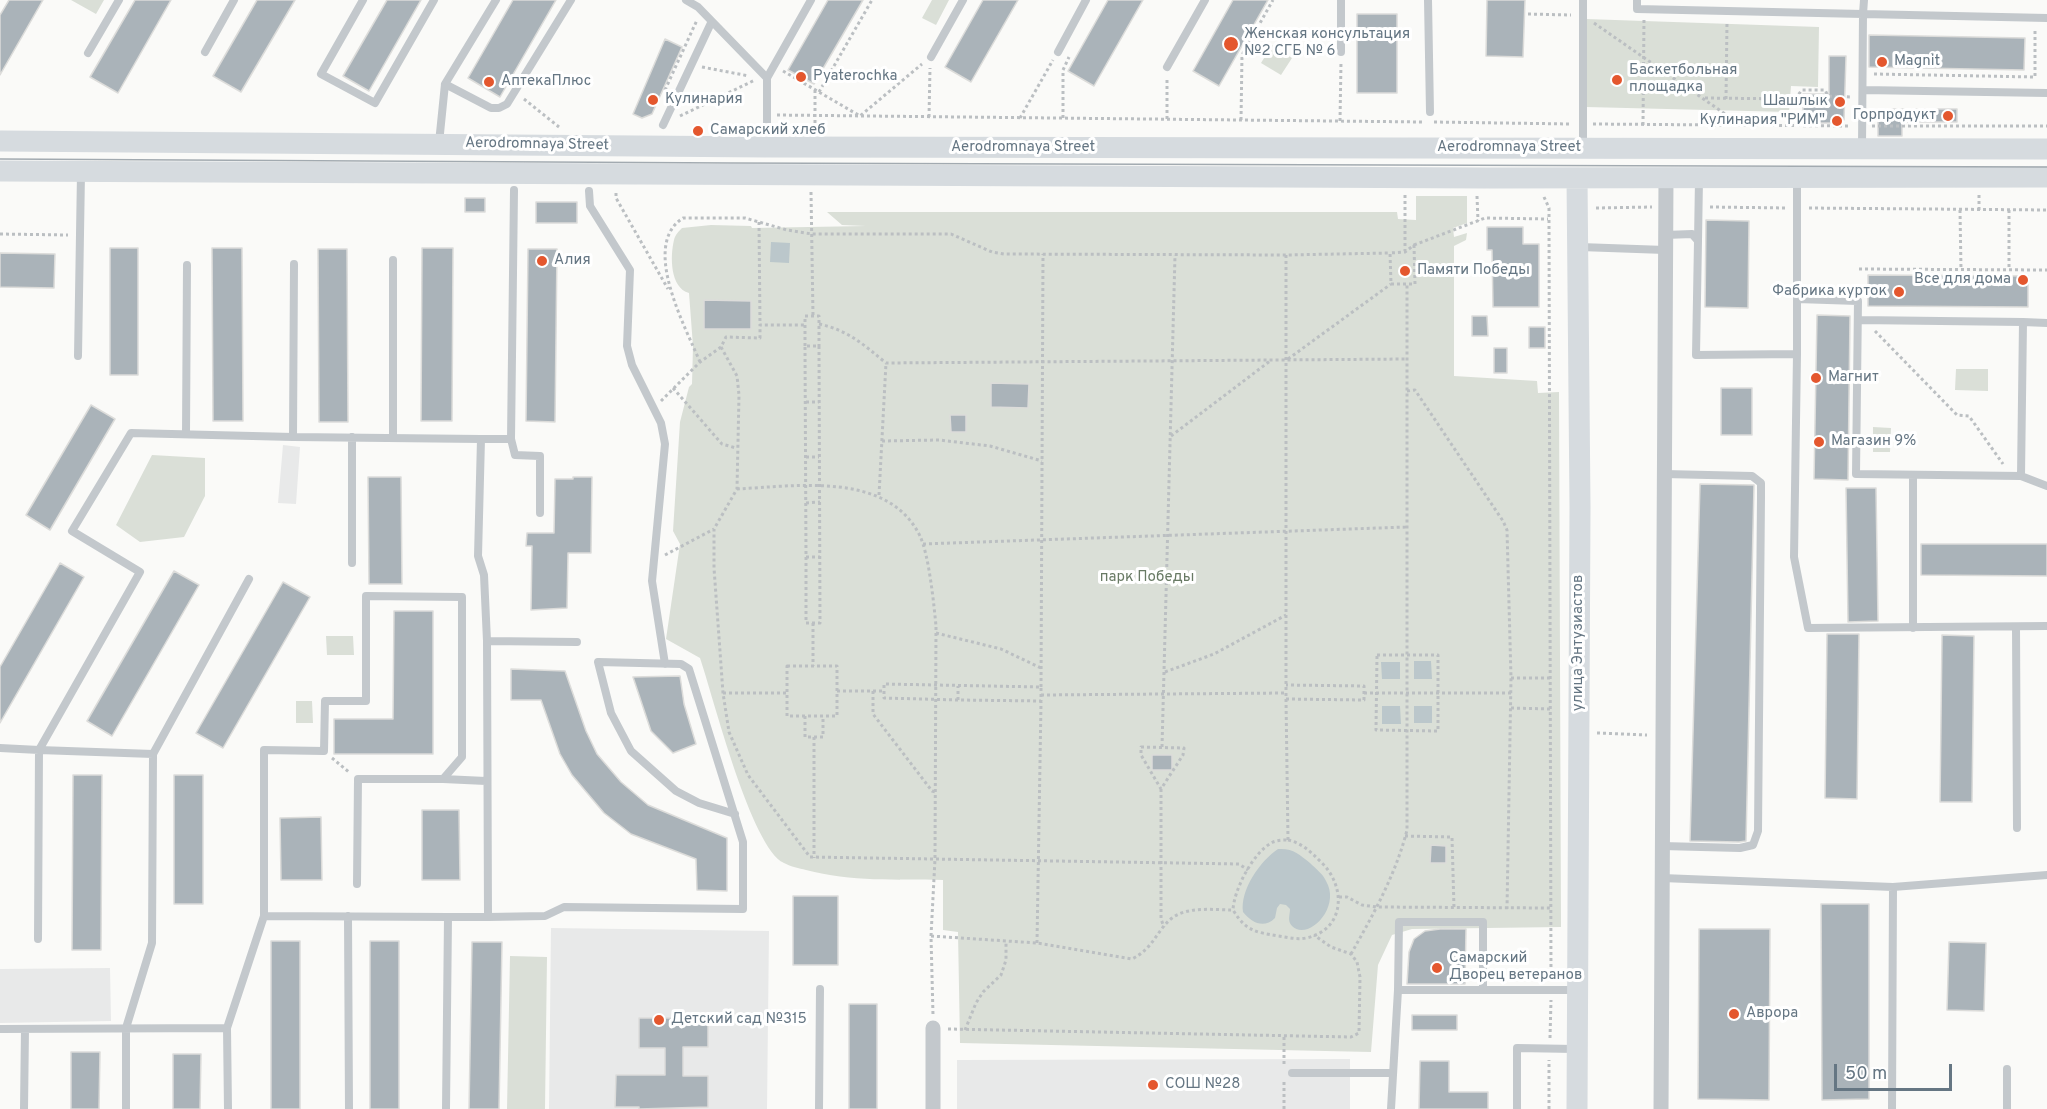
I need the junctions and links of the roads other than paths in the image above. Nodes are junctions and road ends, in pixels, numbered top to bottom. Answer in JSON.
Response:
{"nodes":[{"id":1,"x":119,"y":0,"type":"edge"},
{"id":2,"x":234,"y":0,"type":"edge"},
{"id":3,"x":363,"y":0,"type":"edge"},
{"id":4,"x":434,"y":0,"type":"edge"},
{"id":5,"x":496,"y":0,"type":"edge"},
{"id":6,"x":571,"y":0,"type":"edge"},
{"id":7,"x":686,"y":0,"type":"edge"},
{"id":8,"x":811,"y":0,"type":"edge"},
{"id":9,"x":963,"y":0,"type":"edge"},
{"id":10,"x":1086,"y":0,"type":"edge"},
{"id":11,"x":1205,"y":0,"type":"edge"},
{"id":12,"x":1341,"y":0,"type":"edge"},
{"id":13,"x":1428,"y":0,"type":"edge"},
{"id":14,"x":1583,"y":0,"type":"edge"},
{"id":15,"x":1637,"y":0,"type":"edge"},
{"id":16,"x":1864,"y":0,"type":"edge"},
{"id":17,"x":700,"y":3,"type":"edge"},
{"id":18,"x":1863,"y":14,"type":"junction"},
{"id":19,"x":2047,"y":18,"type":"edge"},
{"id":20,"x":711,"y":23,"type":"junction"},
{"id":21,"x":205,"y":52,"type":"dead end"},
{"id":22,"x":1058,"y":52,"type":"road end"},
{"id":23,"x":1341,"y":52,"type":"road end"},
{"id":24,"x":88,"y":53,"type":"dead end"},
{"id":25,"x":931,"y":57,"type":"road end"},
{"id":26,"x":1167,"y":67,"type":"road end"},
{"id":27,"x":767,"y":78,"type":"junction"},
{"id":28,"x":445,"y":84,"type":"junction"},
{"id":29,"x":1863,"y":90,"type":"junction"},
{"id":30,"x":2047,"y":93,"type":"edge"},
{"id":31,"x":1430,"y":112,"type":"dead end"},
{"id":32,"x":663,"y":125,"type":"road end"},
{"id":33,"x":0,"y":141,"type":"edge"},
{"id":34,"x":439,"y":144,"type":"junction"},
{"id":35,"x":767,"y":147,"type":"junction"},
{"id":36,"x":1582,"y":148,"type":"junction"},
{"id":37,"x":1862,"y":149,"type":"junction"},
{"id":38,"x":2047,"y":149,"type":"edge"},
{"id":39,"x":0,"y":171,"type":"edge"},
{"id":40,"x":81,"y":171,"type":"junction"},
{"id":41,"x":1797,"y":177,"type":"junction"},
{"id":42,"x":2047,"y":177,"type":"edge"},
{"id":43,"x":1577,"y":178,"type":"junction"},
{"id":44,"x":1666,"y":178,"type":"junction"},
{"id":45,"x":1699,"y":178,"type":"junction"},
{"id":46,"x":514,"y":185,"type":"junction"},
{"id":47,"x":589,"y":191,"type":"dead end"},
{"id":48,"x":1698,"y":241,"type":"junction"},
{"id":49,"x":1665,"y":242,"type":"junction"},
{"id":50,"x":1578,"y":247,"type":"junction"},
{"id":51,"x":393,"y":260,"type":"dead end"},
{"id":52,"x":294,"y":264,"type":"dead end"},
{"id":53,"x":187,"y":266,"type":"dead end"},
{"id":54,"x":1797,"y":299,"type":"junction"},
{"id":55,"x":1861,"y":320,"type":"junction"},
{"id":56,"x":2023,"y":322,"type":"junction"},
{"id":57,"x":2047,"y":322,"type":"edge"},
{"id":58,"x":1797,"y":354,"type":"junction"},
{"id":59,"x":78,"y":356,"type":"dead end"},
{"id":60,"x":186,"y":434,"type":"junction"},
{"id":61,"x":294,"y":437,"type":"junction"},
{"id":62,"x":352,"y":437,"type":"junction"},
{"id":63,"x":393,"y":438,"type":"junction"},
{"id":64,"x":481,"y":439,"type":"junction"},
{"id":65,"x":511,"y":439,"type":"junction"},
{"id":66,"x":1664,"y":474,"type":"junction"},
{"id":67,"x":1913,"y":475,"type":"junction"},
{"id":68,"x":2021,"y":476,"type":"junction"},
{"id":69,"x":2047,"y":486,"type":"edge"},
{"id":70,"x":540,"y":513,"type":"dead end"},
{"id":71,"x":352,"y":563,"type":"dead end"},
{"id":72,"x":249,"y":579,"type":"dead end"},
{"id":73,"x":2047,"y":626,"type":"edge"},
{"id":74,"x":2016,"y":627,"type":"junction"},
{"id":75,"x":1913,"y":628,"type":"junction"},
{"id":76,"x":487,"y":641,"type":"junction"},
{"id":77,"x":577,"y":642,"type":"dead end"},
{"id":78,"x":665,"y":664,"type":"junction"},
{"id":79,"x":0,"y":748,"type":"edge"},
{"id":80,"x":39,"y":750,"type":"junction"},
{"id":81,"x":153,"y":754,"type":"junction"},
{"id":82,"x":443,"y":779,"type":"junction"},
{"id":83,"x":486,"y":781,"type":"junction"},
{"id":84,"x":735,"y":814,"type":"junction"},
{"id":85,"x":2017,"y":828,"type":"dead end"},
{"id":86,"x":1662,"y":846,"type":"junction"},
{"id":87,"x":2047,"y":875,"type":"edge"},
{"id":88,"x":1662,"y":878,"type":"junction"},
{"id":89,"x":357,"y":884,"type":"dead end"},
{"id":90,"x":1893,"y":887,"type":"junction"},
{"id":91,"x":264,"y":916,"type":"junction"},
{"id":92,"x":348,"y":916,"type":"junction"},
{"id":93,"x":448,"y":917,"type":"junction"},
{"id":94,"x":488,"y":917,"type":"junction"},
{"id":95,"x":38,"y":939,"type":"dead end"},
{"id":96,"x":820,"y":988,"type":"dead end"},
{"id":97,"x":1398,"y":990,"type":"junction"},
{"id":98,"x":1483,"y":990,"type":"junction"},
{"id":99,"x":1578,"y":990,"type":"junction"},
{"id":100,"x":126,"y":1028,"type":"junction"},
{"id":101,"x":227,"y":1028,"type":"junction"},
{"id":102,"x":933,"y":1028,"type":"road end"},
{"id":103,"x":0,"y":1029,"type":"edge"},
{"id":104,"x":25,"y":1029,"type":"junction"},
{"id":105,"x":1578,"y":1049,"type":"junction"},
{"id":106,"x":2007,"y":1068,"type":"dead end"},
{"id":107,"x":1292,"y":1072,"type":"dead end"},
{"id":108,"x":1392,"y":1073,"type":"junction"},
{"id":109,"x":24,"y":1109,"type":"edge"},
{"id":110,"x":126,"y":1109,"type":"edge"},
{"id":111,"x":228,"y":1109,"type":"edge"},
{"id":112,"x":349,"y":1109,"type":"edge"},
{"id":113,"x":446,"y":1109,"type":"edge"},
{"id":114,"x":819,"y":1109,"type":"edge"},
{"id":115,"x":933,"y":1109,"type":"edge"},
{"id":116,"x":1390,"y":1109,"type":"edge"},
{"id":117,"x":1517,"y":1109,"type":"edge"},
{"id":118,"x":1577,"y":1109,"type":"edge"},
{"id":119,"x":1661,"y":1109,"type":"edge"},
{"id":120,"x":1892,"y":1109,"type":"edge"},
{"id":121,"x":2007,"y":1109,"type":"edge"}],
"edges":[{"from":1,"to":24,"type":"lane"},
{"from":2,"to":21,"type":"lane"},
{"from":3,"to":4,"type":"lane"},
{"from":5,"to":28,"type":"lane"},
{"from":6,"to":28,"type":"lane"},
{"from":7,"to":17,"type":"lane"},
{"from":8,"to":27,"type":"lane"},
{"from":9,"to":25,"type":"lane"},
{"from":10,"to":22,"type":"lane"},
{"from":11,"to":26,"type":"lane"},
{"from":12,"to":23,"type":"lane"},
{"from":13,"to":31,"type":"lane"},
{"from":14,"to":36,"type":"lane"},
{"from":15,"to":18,"type":"lane"},
{"from":16,"to":18,"type":"lane"},
{"from":17,"to":20,"type":"lane"},
{"from":18,"to":19,"type":"lane"},
{"from":18,"to":29,"type":"lane"},
{"from":20,"to":27,"type":"lane"},
{"from":20,"to":32,"type":"lane"},
{"from":27,"to":35,"type":"lane"},
{"from":28,"to":34,"type":"lane"},
{"from":29,"to":30,"type":"lane"},
{"from":29,"to":37,"type":"lane"},
{"from":33,"to":34,"type":"main road","name":"Aerodromnaya Street"},
{"from":34,"to":35,"type":"main road","name":"Aerodromnaya Street"},
{"from":35,"to":36,"type":"main road","name":"Aerodromnaya Street"},
{"from":36,"to":37,"type":"main road","name":"Aerodromnaya Street"},
{"from":37,"to":38,"type":"main road","name":"Aerodromnaya Street"},
{"from":39,"to":40,"type":"main road","name":"Aerodromnaya Street"},
{"from":40,"to":46,"type":"main road","name":"Aerodromnaya Street"},
{"from":40,"to":59,"type":"lane"},
{"from":41,"to":42,"type":"main road","name":"Aerodromnaya Street"},
{"from":41,"to":45,"type":"main road","name":"Aerodromnaya Street"},
{"from":41,"to":54,"type":"lane"},
{"from":43,"to":44,"type":"main road","name":"Aerodromnaya Street"},
{"from":43,"to":46,"type":"main road","name":"Aerodromnaya Street"},
{"from":43,"to":50,"type":"main road","name":"улица Энтузиастов"},
{"from":44,"to":45,"type":"main road","name":"Aerodromnaya Street"},
{"from":44,"to":49,"type":"street"},
{"from":45,"to":48,"type":"lane"},
{"from":46,"to":65,"type":"lane"},
{"from":47,"to":78,"type":"lane"},
{"from":48,"to":49,"type":"lane"},
{"from":48,"to":58,"type":"lane"},
{"from":49,"to":50,"type":"lane"},
{"from":49,"to":66,"type":"street"},
{"from":50,"to":99,"type":"main road","name":"улица Энтузиастов"},
{"from":51,"to":63,"type":"lane"},
{"from":52,"to":61,"type":"lane"},
{"from":53,"to":60,"type":"lane"},
{"from":54,"to":55,"type":"lane"},
{"from":54,"to":58,"type":"lane"},
{"from":55,"to":56,"type":"lane"},
{"from":55,"to":67,"type":"lane"},
{"from":56,"to":57,"type":"lane"},
{"from":56,"to":68,"type":"lane"},
{"from":58,"to":75,"type":"lane"},
{"from":60,"to":61,"type":"lane"},
{"from":60,"to":80,"type":"lane"},
{"from":61,"to":62,"type":"lane"},
{"from":62,"to":63,"type":"lane"},
{"from":62,"to":71,"type":"lane"},
{"from":63,"to":64,"type":"lane"},
{"from":64,"to":65,"type":"lane"},
{"from":64,"to":76,"type":"lane"},
{"from":65,"to":70,"type":"lane"},
{"from":66,"to":86,"type":"street"},
{"from":66,"to":86,"type":"lane"},
{"from":67,"to":68,"type":"lane"},
{"from":67,"to":75,"type":"lane"},
{"from":68,"to":69,"type":"lane"},
{"from":72,"to":81,"type":"lane"},
{"from":73,"to":74,"type":"lane"},
{"from":74,"to":75,"type":"lane"},
{"from":74,"to":85,"type":"lane"},
{"from":76,"to":77,"type":"lane"},
{"from":76,"to":83,"type":"lane"},
{"from":78,"to":84,"type":"lane"},
{"from":78,"to":84,"type":"lane"},
{"from":79,"to":80,"type":"lane"},
{"from":80,"to":81,"type":"lane"},
{"from":80,"to":95,"type":"lane"},
{"from":81,"to":100,"type":"lane"},
{"from":82,"to":83,"type":"lane"},
{"from":82,"to":89,"type":"lane"},
{"from":82,"to":91,"type":"lane"},
{"from":83,"to":94,"type":"lane"},
{"from":84,"to":94,"type":"lane"},
{"from":86,"to":88,"type":"street"},
{"from":87,"to":90,"type":"lane"},
{"from":88,"to":90,"type":"lane"},
{"from":88,"to":119,"type":"street"},
{"from":90,"to":120,"type":"lane"},
{"from":91,"to":92,"type":"lane"},
{"from":91,"to":101,"type":"lane"},
{"from":92,"to":93,"type":"lane"},
{"from":92,"to":112,"type":"lane"},
{"from":93,"to":94,"type":"lane"},
{"from":93,"to":113,"type":"lane"},
{"from":96,"to":114,"type":"lane"},
{"from":97,"to":98,"type":"lane"},
{"from":97,"to":98,"type":"lane"},
{"from":97,"to":108,"type":"lane"},
{"from":98,"to":99,"type":"lane"},
{"from":99,"to":105,"type":"main road","name":"улица Энтузиастов"},
{"from":100,"to":101,"type":"lane"},
{"from":100,"to":104,"type":"lane"},
{"from":100,"to":110,"type":"lane"},
{"from":101,"to":111,"type":"lane"},
{"from":102,"to":115,"type":"street"},
{"from":103,"to":104,"type":"lane"},
{"from":104,"to":109,"type":"lane"},
{"from":105,"to":117,"type":"lane"},
{"from":105,"to":118,"type":"main road","name":"улица Энтузиастов"},
{"from":106,"to":121,"type":"lane"},
{"from":107,"to":108,"type":"lane"},
{"from":108,"to":116,"type":"lane"}]}
